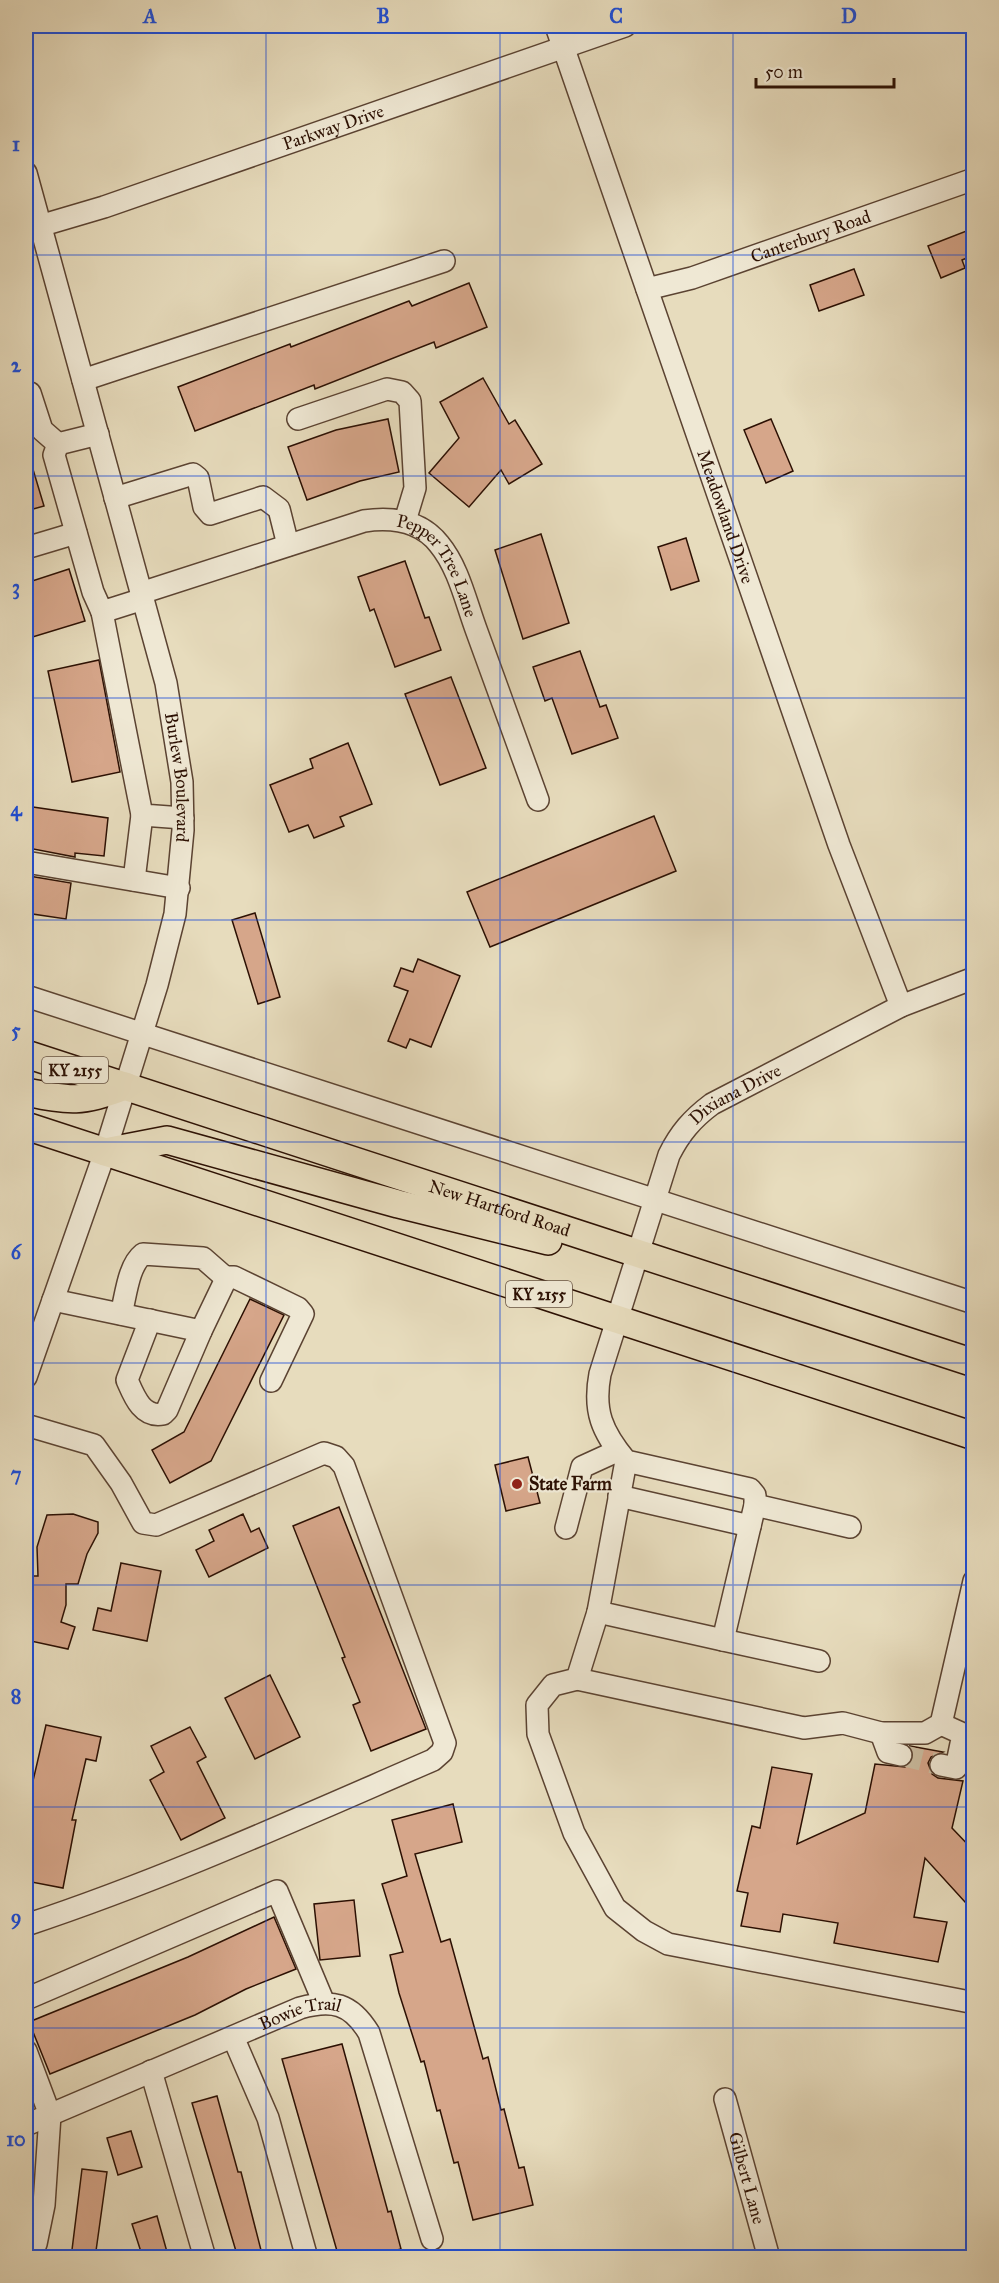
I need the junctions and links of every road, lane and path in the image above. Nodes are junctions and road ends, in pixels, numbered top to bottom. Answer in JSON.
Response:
{"nodes":[{"id":1,"x":555,"y":26,"type":"edge"},
{"id":2,"x":625,"y":26,"type":"edge"},
{"id":3,"x":563,"y":47,"type":"junction"},
{"id":4,"x":26,"y":173,"type":"edge"},
{"id":5,"x":974,"y":178,"type":"edge"},
{"id":6,"x":34,"y":228,"type":"edge"},
{"id":7,"x":444,"y":261,"type":"dead end"},
{"id":8,"x":647,"y":289,"type":"junction"},
{"id":9,"x":83,"y":380,"type":"junction"},
{"id":10,"x":30,"y":393,"type":"dead end"},
{"id":11,"x":298,"y":419,"type":"dead end"},
{"id":12,"x":98,"y":434,"type":"junction"},
{"id":13,"x":58,"y":444,"type":"junction"},
{"id":14,"x":115,"y":498,"type":"junction"},
{"id":15,"x":405,"y":521,"type":"junction"},
{"id":16,"x":76,"y":533,"type":"junction"},
{"id":17,"x":288,"y":545,"type":"junction"},
{"id":18,"x":26,"y":548,"type":"edge"},
{"id":19,"x":142,"y":596,"type":"junction"},
{"id":20,"x":102,"y":612,"type":"junction"},
{"id":21,"x":538,"y":800,"type":"dead end"},
{"id":22,"x":142,"y":815,"type":"junction"},
{"id":23,"x":183,"y":818,"type":"junction"},
{"id":24,"x":26,"y":862,"type":"edge"},
{"id":25,"x":134,"y":880,"type":"junction"},
{"id":26,"x":178,"y":888,"type":"junction"},
{"id":27,"x":974,"y":978,"type":"edge"},
{"id":28,"x":26,"y":996,"type":"edge"},
{"id":29,"x":901,"y":1006,"type":"junction"},
{"id":30,"x":142,"y":1034,"type":"junction"},
{"id":31,"x":26,"y":1053,"type":"edge"},
{"id":32,"x":125,"y":1086,"type":"junction"},
{"id":33,"x":26,"y":1092,"type":"edge"},
{"id":34,"x":26,"y":1126,"type":"edge"},
{"id":35,"x":105,"y":1152,"type":"junction"},
{"id":36,"x":654,"y":1199,"type":"junction"},
{"id":37,"x":638,"y":1253,"type":"junction"},
{"id":38,"x":226,"y":1279,"type":"junction"},
{"id":39,"x":53,"y":1300,"type":"junction"},
{"id":40,"x":974,"y":1303,"type":"edge"},
{"id":41,"x":121,"y":1314,"type":"junction"},
{"id":42,"x":150,"y":1320,"type":"junction"},
{"id":43,"x":618,"y":1320,"type":"junction"},
{"id":44,"x":201,"y":1331,"type":"junction"},
{"id":45,"x":974,"y":1363,"type":"edge"},
{"id":46,"x":26,"y":1377,"type":"edge"},
{"id":47,"x":271,"y":1381,"type":"dead end"},
{"id":48,"x":26,"y":1425,"type":"edge"},
{"id":49,"x":974,"y":1436,"type":"edge"},
{"id":50,"x":621,"y":1456,"type":"junction"},
{"id":51,"x":620,"y":1496,"type":"junction"},
{"id":52,"x":755,"y":1504,"type":"junction"},
{"id":53,"x":750,"y":1526,"type":"junction"},
{"id":54,"x":850,"y":1527,"type":"dead end"},
{"id":55,"x":566,"y":1528,"type":"dead end"},
{"id":56,"x":974,"y":1581,"type":"edge"},
{"id":57,"x":598,"y":1612,"type":"junction"},
{"id":58,"x":723,"y":1640,"type":"junction"},
{"id":59,"x":819,"y":1661,"type":"dead end"},
{"id":60,"x":577,"y":1679,"type":"junction"},
{"id":61,"x":941,"y":1724,"type":"junction"},
{"id":62,"x":881,"y":1733,"type":"junction"},
{"id":63,"x":902,"y":1755,"type":"tunnel mouth"},
{"id":64,"x":941,"y":1765,"type":"dead end"},
{"id":65,"x":26,"y":1925,"type":"edge"},
{"id":66,"x":26,"y":1999,"type":"edge"},
{"id":67,"x":970,"y":2002,"type":"dead end"},
{"id":68,"x":324,"y":2003,"type":"junction"},
{"id":69,"x":233,"y":2037,"type":"junction"},
{"id":70,"x":26,"y":2051,"type":"edge"},
{"id":71,"x":151,"y":2072,"type":"junction"},
{"id":72,"x":725,"y":2099,"type":"dead end"},
{"id":73,"x":50,"y":2115,"type":"junction"},
{"id":74,"x":26,"y":2125,"type":"edge"},
{"id":75,"x":432,"y":2239,"type":"dead end"},
{"id":76,"x":26,"y":2254,"type":"edge"},
{"id":77,"x":205,"y":2258,"type":"edge"},
{"id":78,"x":307,"y":2258,"type":"edge"},
{"id":79,"x":769,"y":2258,"type":"edge"}],
"edges":[{"from":1,"to":3,"type":"street","name":"Meadowland Drive"},
{"from":2,"to":3,"type":"street","name":"Parkway Drive"},
{"from":3,"to":6,"type":"street","name":"Parkway Drive"},
{"from":3,"to":8,"type":"street","name":"Meadowland Drive"},
{"from":4,"to":6,"type":"street","name":"Burlew Boulevard"},
{"from":5,"to":8,"type":"street","name":"Canterbury Road"},
{"from":6,"to":9,"type":"street","name":"Burlew Boulevard"},
{"from":7,"to":9,"type":"street"},
{"from":8,"to":29,"type":"street","name":"Meadowland Drive"},
{"from":9,"to":12,"type":"street","name":"Burlew Boulevard"},
{"from":10,"to":13,"type":"street"},
{"from":11,"to":15,"type":"street"},
{"from":12,"to":13,"type":"street"},
{"from":12,"to":14,"type":"street","name":"Burlew Boulevard"},
{"from":13,"to":16,"type":"street"},
{"from":14,"to":17,"type":"street"},
{"from":14,"to":19,"type":"street","name":"Burlew Boulevard"},
{"from":15,"to":17,"type":"street","name":"Pepper Tree Lane"},
{"from":15,"to":21,"type":"street","name":"Pepper Tree Lane"},
{"from":16,"to":18,"type":"street"},
{"from":16,"to":20,"type":"street"},
{"from":17,"to":19,"type":"street","name":"Pepper Tree Lane"},
{"from":19,"to":20,"type":"street","name":"Pepper Tree Lane"},
{"from":19,"to":23,"type":"street","name":"Burlew Boulevard"},
{"from":20,"to":22,"type":"street"},
{"from":22,"to":23,"type":"street"},
{"from":22,"to":25,"type":"street"},
{"from":23,"to":26,"type":"street","name":"Burlew Boulevard"},
{"from":24,"to":25,"type":"street"},
{"from":25,"to":26,"type":"street"},
{"from":26,"to":30,"type":"street","name":"Burlew Boulevard"},
{"from":27,"to":29,"type":"street","name":"Dixiana Drive"},
{"from":28,"to":30,"type":"street"},
{"from":29,"to":36,"type":"street","name":"Dixiana Drive"},
{"from":30,"to":32,"type":"street","name":"Burlew Boulevard"},
{"from":30,"to":36,"type":"street"},
{"from":31,"to":32,"type":"main road","name":"New Hartford Road","number":"KY 2155"},
{"from":32,"to":33,"type":"main road"},
{"from":32,"to":35,"type":"street","name":"Burlew Boulevard"},
{"from":32,"to":37,"type":"main road","name":"New Hartford Road","number":"KY 2155"},
{"from":34,"to":35,"type":"main road","number":"KY 2155"},
{"from":35,"to":37,"type":"main road"},
{"from":35,"to":39,"type":"street","name":"Burlew Boulevard"},
{"from":35,"to":43,"type":"main road","number":"KY 2155"},
{"from":36,"to":37,"type":"street","name":"Dixiana Drive"},
{"from":36,"to":40,"type":"street"},
{"from":37,"to":43,"type":"street","name":"Dixiana Drive"},
{"from":37,"to":45,"type":"main road","name":"New Hartford Road","number":"KY 2155"},
{"from":38,"to":41,"type":"street"},
{"from":38,"to":44,"type":"street"},
{"from":38,"to":47,"type":"street"},
{"from":39,"to":41,"type":"street"},
{"from":39,"to":46,"type":"street","name":"Burlew Boulevard"},
{"from":41,"to":42,"type":"street"},
{"from":42,"to":44,"type":"street"},
{"from":42,"to":44,"type":"street"},
{"from":43,"to":49,"type":"main road","number":"KY 2155"},
{"from":43,"to":50,"type":"street","name":"Dixiana Drive"},
{"from":48,"to":65,"type":"street"},
{"from":50,"to":51,"type":"street"},
{"from":50,"to":52,"type":"street"},
{"from":50,"to":55,"type":"street"},
{"from":51,"to":53,"type":"street"},
{"from":51,"to":57,"type":"street"},
{"from":52,"to":53,"type":"street"},
{"from":52,"to":54,"type":"street"},
{"from":53,"to":58,"type":"street"},
{"from":56,"to":61,"type":"street"},
{"from":57,"to":58,"type":"street"},
{"from":57,"to":60,"type":"street"},
{"from":58,"to":59,"type":"street"},
{"from":60,"to":62,"type":"street"},
{"from":60,"to":67,"type":"street"},
{"from":61,"to":62,"type":"street"},
{"from":61,"to":64,"type":"street"},
{"from":62,"to":63,"type":"street"},
{"from":66,"to":68,"type":"street"},
{"from":68,"to":69,"type":"street","name":"Bowie Trail"},
{"from":68,"to":75,"type":"street","name":"Bowie Trail"},
{"from":69,"to":71,"type":"street","name":"Bowie Trail"},
{"from":69,"to":78,"type":"street"},
{"from":70,"to":73,"type":"street"},
{"from":71,"to":73,"type":"street","name":"Bowie Trail"},
{"from":71,"to":77,"type":"street"},
{"from":72,"to":79,"type":"street","name":"Gilbert Lane"},
{"from":73,"to":74,"type":"street","name":"Bowie Trail"},
{"from":73,"to":76,"type":"street"}]}
